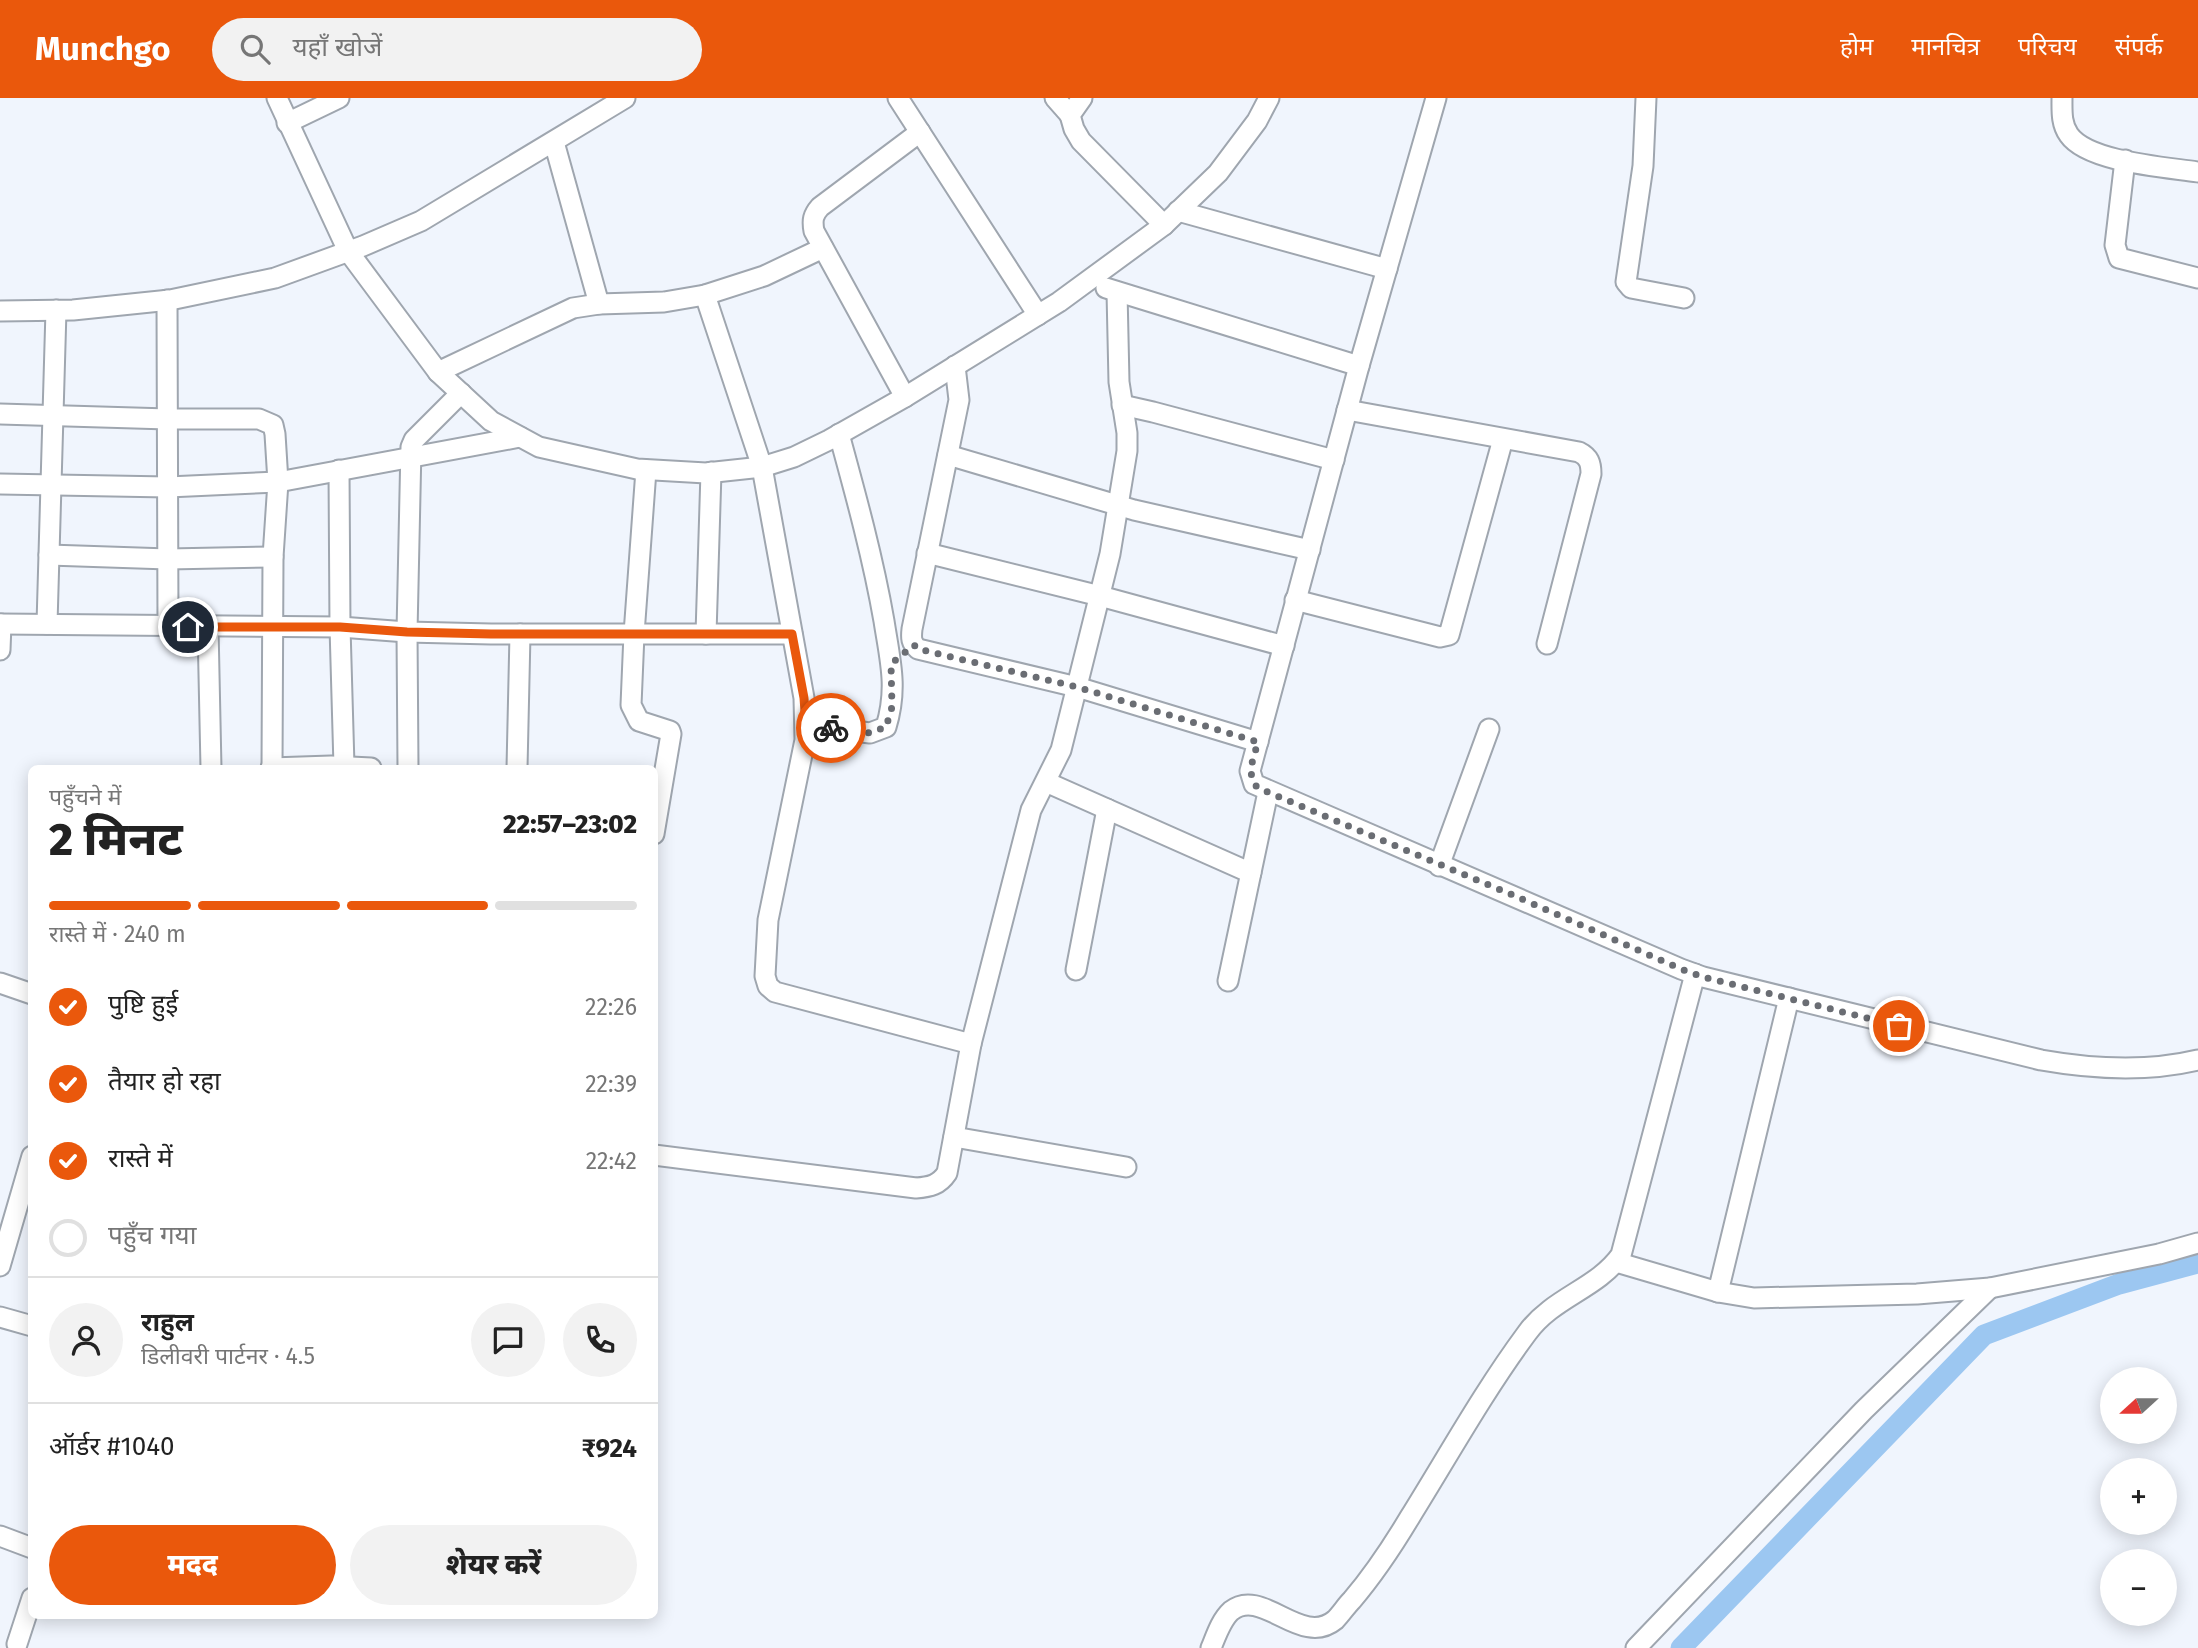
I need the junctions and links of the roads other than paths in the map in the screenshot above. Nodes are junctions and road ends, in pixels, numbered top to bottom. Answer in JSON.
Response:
{"nodes":[{"id":1,"x":277,"y":98,"type":"edge"},
{"id":2,"x":339,"y":98,"type":"edge"},
{"id":3,"x":625,"y":98,"type":"edge"},
{"id":4,"x":898,"y":98,"type":"edge"},
{"id":5,"x":1055,"y":98,"type":"edge"},
{"id":6,"x":1082,"y":98,"type":"edge"},
{"id":7,"x":1269,"y":98,"type":"edge"},
{"id":8,"x":1436,"y":98,"type":"edge"},
{"id":9,"x":1646,"y":98,"type":"edge"},
{"id":10,"x":2062,"y":98,"type":"edge"},
{"id":11,"x":1070,"y":115,"type":"junction"},
{"id":12,"x":287,"y":123,"type":"junction"},
{"id":13,"x":920,"y":132,"type":"junction"},
{"id":14,"x":554,"y":142,"type":"junction"},
{"id":15,"x":2124,"y":160,"type":"junction"},
{"id":16,"x":2198,"y":172,"type":"edge"},
{"id":17,"x":1171,"y":218,"type":"junction"},
{"id":18,"x":823,"y":248,"type":"junction"},
{"id":19,"x":348,"y":251,"type":"junction"},
{"id":20,"x":1387,"y":269,"type":"junction"},
{"id":21,"x":2198,"y":278,"type":"edge"},
{"id":22,"x":1086,"y":282,"type":"junction"},
{"id":23,"x":1117,"y":292,"type":"junction"},
{"id":24,"x":705,"y":295,"type":"junction"},
{"id":25,"x":1684,"y":298,"type":"dead end"},
{"id":26,"x":167,"y":300,"type":"junction"},
{"id":27,"x":599,"y":304,"type":"junction"},
{"id":28,"x":56,"y":310,"type":"junction"},
{"id":29,"x":0,"y":311,"type":"edge"},
{"id":30,"x":1038,"y":315,"type":"junction"},
{"id":31,"x":955,"y":366,"type":"junction"},
{"id":32,"x":1359,"y":366,"type":"junction"},
{"id":33,"x":439,"y":372,"type":"junction"},
{"id":34,"x":461,"y":393,"type":"junction"},
{"id":35,"x":905,"y":397,"type":"junction"},
{"id":36,"x":1122,"y":405,"type":"junction"},
{"id":37,"x":1348,"y":410,"type":"junction"},
{"id":38,"x":0,"y":414,"type":"edge"},
{"id":39,"x":53,"y":415,"type":"junction"},
{"id":40,"x":168,"y":419,"type":"junction"},
{"id":41,"x":839,"y":434,"type":"junction"},
{"id":42,"x":520,"y":437,"type":"junction"},
{"id":43,"x":1503,"y":439,"type":"junction"},
{"id":44,"x":948,"y":455,"type":"junction"},
{"id":45,"x":410,"y":457,"type":"junction"},
{"id":46,"x":1334,"y":460,"type":"junction"},
{"id":47,"x":762,"y":467,"type":"junction"},
{"id":48,"x":340,"y":470,"type":"junction"},
{"id":49,"x":646,"y":470,"type":"junction"},
{"id":50,"x":711,"y":472,"type":"junction"},
{"id":51,"x":278,"y":482,"type":"junction"},
{"id":52,"x":0,"y":484,"type":"edge"},
{"id":53,"x":51,"y":485,"type":"junction"},
{"id":54,"x":168,"y":487,"type":"junction"},
{"id":55,"x":1118,"y":506,"type":"junction"},
{"id":56,"x":1310,"y":550,"type":"junction"},
{"id":57,"x":927,"y":553,"type":"junction"},
{"id":58,"x":49,"y":555,"type":"junction"},
{"id":59,"x":273,"y":557,"type":"junction"},
{"id":60,"x":168,"y":559,"type":"junction"},
{"id":61,"x":1100,"y":596,"type":"junction"},
{"id":62,"x":1295,"y":600,"type":"junction"},
{"id":63,"x":0,"y":624,"type":"edge"},
{"id":64,"x":47,"y":624,"type":"junction"},
{"id":65,"x":168,"y":626,"type":"junction"},
{"id":66,"x":272,"y":626,"type":"junction"},
{"id":67,"x":208,"y":627,"type":"junction"},
{"id":68,"x":340,"y":627,"type":"junction"},
{"id":69,"x":407,"y":632,"type":"junction"},
{"id":70,"x":520,"y":634,"type":"junction"},
{"id":71,"x":706,"y":634,"type":"junction"},
{"id":72,"x":792,"y":634,"type":"junction"},
{"id":73,"x":634,"y":635,"type":"junction"},
{"id":74,"x":1547,"y":644,"type":"dead end"},
{"id":75,"x":914,"y":645,"type":"junction"},
{"id":76,"x":1284,"y":646,"type":"junction"},
{"id":77,"x":0,"y":650,"type":"edge"},
{"id":78,"x":891,"y":664,"type":"junction"},
{"id":79,"x":1077,"y":687,"type":"junction"},
{"id":80,"x":806,"y":725,"type":"junction"},
{"id":81,"x":1489,"y":729,"type":"dead end"},
{"id":82,"x":1258,"y":742,"type":"junction"},
{"id":83,"x":211,"y":765,"type":"edge"},
{"id":84,"x":272,"y":765,"type":"edge"},
{"id":85,"x":335,"y":765,"type":"edge"},
{"id":86,"x":408,"y":765,"type":"edge"},
{"id":87,"x":517,"y":765,"type":"edge"},
{"id":88,"x":1046,"y":782,"type":"junction"},
{"id":89,"x":1268,"y":792,"type":"junction"},
{"id":90,"x":1107,"y":809,"type":"junction"},
{"id":91,"x":658,"y":810,"type":"edge"},
{"id":92,"x":1439,"y":866,"type":"junction"},
{"id":93,"x":1251,"y":873,"type":"junction"},
{"id":94,"x":1076,"y":970,"type":"dead end"},
{"id":95,"x":1695,"y":974,"type":"junction"},
{"id":96,"x":1228,"y":981,"type":"dead end"},
{"id":97,"x":0,"y":983,"type":"edge"},
{"id":98,"x":28,"y":993,"type":"edge"},
{"id":99,"x":1788,"y":998,"type":"junction"},
{"id":100,"x":971,"y":1044,"type":"junction"},
{"id":101,"x":2198,"y":1060,"type":"edge"},
{"id":102,"x":954,"y":1137,"type":"junction"},
{"id":103,"x":658,"y":1156,"type":"edge"},
{"id":104,"x":1126,"y":1167,"type":"dead end"},
{"id":105,"x":28,"y":1182,"type":"edge"},
{"id":106,"x":24,"y":1209,"type":"edge"},
{"id":107,"x":2198,"y":1243,"type":"edge"},
{"id":108,"x":1616,"y":1262,"type":"junction"},
{"id":109,"x":0,"y":1266,"type":"edge"},
{"id":110,"x":1990,"y":1288,"type":"junction"},
{"id":111,"x":1718,"y":1292,"type":"junction"},
{"id":112,"x":0,"y":1317,"type":"edge"},
{"id":113,"x":28,"y":1325,"type":"edge"},
{"id":114,"x":0,"y":1536,"type":"edge"},
{"id":115,"x":28,"y":1546,"type":"edge"},
{"id":116,"x":28,"y":1610,"type":"edge"},
{"id":117,"x":17,"y":1644,"type":"dead end"},
{"id":118,"x":1211,"y":1648,"type":"edge"},
{"id":119,"x":1636,"y":1648,"type":"edge"}],
"edges":[{"from":1,"to":12,"type":"street"},
{"from":2,"to":12,"type":"street"},
{"from":3,"to":14,"type":"street"},
{"from":4,"to":13,"type":"street"},
{"from":5,"to":11,"type":"street"},
{"from":6,"to":11,"type":"street"},
{"from":7,"to":17,"type":"street"},
{"from":8,"to":20,"type":"street"},
{"from":9,"to":25,"type":"street"},
{"from":10,"to":15,"type":"street"},
{"from":11,"to":17,"type":"street"},
{"from":12,"to":19,"type":"street"},
{"from":13,"to":18,"type":"street"},
{"from":13,"to":30,"type":"street"},
{"from":14,"to":19,"type":"street"},
{"from":14,"to":27,"type":"street"},
{"from":15,"to":16,"type":"street"},
{"from":15,"to":21,"type":"street"},
{"from":17,"to":20,"type":"street"},
{"from":17,"to":22,"type":"street"},
{"from":18,"to":24,"type":"street"},
{"from":18,"to":35,"type":"street"},
{"from":19,"to":26,"type":"street"},
{"from":19,"to":33,"type":"street"},
{"from":20,"to":32,"type":"street"},
{"from":22,"to":23,"type":"street"},
{"from":22,"to":30,"type":"street"},
{"from":23,"to":32,"type":"street"},
{"from":23,"to":36,"type":"street"},
{"from":24,"to":27,"type":"street"},
{"from":24,"to":47,"type":"street"},
{"from":26,"to":28,"type":"street"},
{"from":26,"to":40,"type":"street"},
{"from":27,"to":33,"type":"street"},
{"from":28,"to":29,"type":"street"},
{"from":28,"to":39,"type":"street"},
{"from":30,"to":31,"type":"street"},
{"from":31,"to":35,"type":"street"},
{"from":31,"to":44,"type":"street"},
{"from":32,"to":37,"type":"street"},
{"from":33,"to":34,"type":"street"},
{"from":34,"to":42,"type":"street"},
{"from":34,"to":45,"type":"street"},
{"from":35,"to":41,"type":"street"},
{"from":36,"to":46,"type":"street"},
{"from":36,"to":55,"type":"street"},
{"from":37,"to":43,"type":"street"},
{"from":37,"to":46,"type":"street"},
{"from":38,"to":39,"type":"street"},
{"from":39,"to":40,"type":"street"},
{"from":39,"to":53,"type":"street"},
{"from":40,"to":51,"type":"street"},
{"from":40,"to":54,"type":"street"},
{"from":41,"to":47,"type":"street"},
{"from":41,"to":78,"type":"street"},
{"from":42,"to":45,"type":"street"},
{"from":42,"to":49,"type":"street"},
{"from":43,"to":62,"type":"street"},
{"from":43,"to":74,"type":"street"},
{"from":44,"to":55,"type":"street"},
{"from":44,"to":57,"type":"street"},
{"from":45,"to":48,"type":"street"},
{"from":45,"to":69,"type":"street"},
{"from":46,"to":56,"type":"street"},
{"from":47,"to":50,"type":"street"},
{"from":47,"to":72,"type":"street"},
{"from":48,"to":51,"type":"street"},
{"from":48,"to":68,"type":"street"},
{"from":49,"to":50,"type":"street"},
{"from":49,"to":73,"type":"street"},
{"from":50,"to":71,"type":"street"},
{"from":51,"to":54,"type":"street"},
{"from":51,"to":59,"type":"street"},
{"from":52,"to":53,"type":"street"},
{"from":53,"to":54,"type":"street"},
{"from":53,"to":58,"type":"street"},
{"from":54,"to":60,"type":"street"},
{"from":55,"to":56,"type":"street"},
{"from":55,"to":61,"type":"street"},
{"from":56,"to":62,"type":"street"},
{"from":57,"to":61,"type":"street"},
{"from":57,"to":75,"type":"street"},
{"from":58,"to":60,"type":"street"},
{"from":58,"to":64,"type":"street"},
{"from":59,"to":60,"type":"street"},
{"from":59,"to":66,"type":"street"},
{"from":60,"to":65,"type":"street"},
{"from":61,"to":76,"type":"street"},
{"from":61,"to":79,"type":"street"},
{"from":62,"to":76,"type":"street"},
{"from":63,"to":64,"type":"street"},
{"from":63,"to":77,"type":"street"},
{"from":64,"to":65,"type":"street"},
{"from":65,"to":67,"type":"street"},
{"from":66,"to":67,"type":"street"},
{"from":66,"to":68,"type":"street"},
{"from":66,"to":84,"type":"street"},
{"from":67,"to":83,"type":"street"},
{"from":68,"to":69,"type":"street"},
{"from":68,"to":85,"type":"street"},
{"from":69,"to":70,"type":"street"},
{"from":69,"to":86,"type":"street"},
{"from":70,"to":73,"type":"street"},
{"from":70,"to":87,"type":"street"},
{"from":71,"to":72,"type":"street"},
{"from":71,"to":73,"type":"street"},
{"from":72,"to":80,"type":"street"},
{"from":73,"to":91,"type":"street"},
{"from":75,"to":78,"type":"street"},
{"from":75,"to":79,"type":"street"},
{"from":76,"to":82,"type":"street"},
{"from":78,"to":80,"type":"street"},
{"from":79,"to":82,"type":"street"},
{"from":79,"to":88,"type":"street"},
{"from":80,"to":100,"type":"street"},
{"from":81,"to":92,"type":"street"},
{"from":82,"to":89,"type":"street"},
{"from":88,"to":90,"type":"street"},
{"from":88,"to":100,"type":"street"},
{"from":89,"to":92,"type":"street"},
{"from":89,"to":93,"type":"street"},
{"from":90,"to":93,"type":"street"},
{"from":90,"to":94,"type":"street"},
{"from":92,"to":95,"type":"street"},
{"from":93,"to":96,"type":"street"},
{"from":95,"to":99,"type":"street"},
{"from":95,"to":108,"type":"street"},
{"from":97,"to":98,"type":"street"},
{"from":99,"to":101,"type":"street"},
{"from":99,"to":111,"type":"street"},
{"from":100,"to":102,"type":"street"},
{"from":102,"to":103,"type":"street"},
{"from":102,"to":104,"type":"street"},
{"from":105,"to":106,"type":"street"},
{"from":106,"to":109,"type":"street"},
{"from":107,"to":110,"type":"street"},
{"from":108,"to":111,"type":"street"},
{"from":108,"to":118,"type":"street"},
{"from":110,"to":111,"type":"street"},
{"from":110,"to":119,"type":"street"},
{"from":112,"to":113,"type":"street"},
{"from":114,"to":115,"type":"street"},
{"from":116,"to":117,"type":"street"}]}
